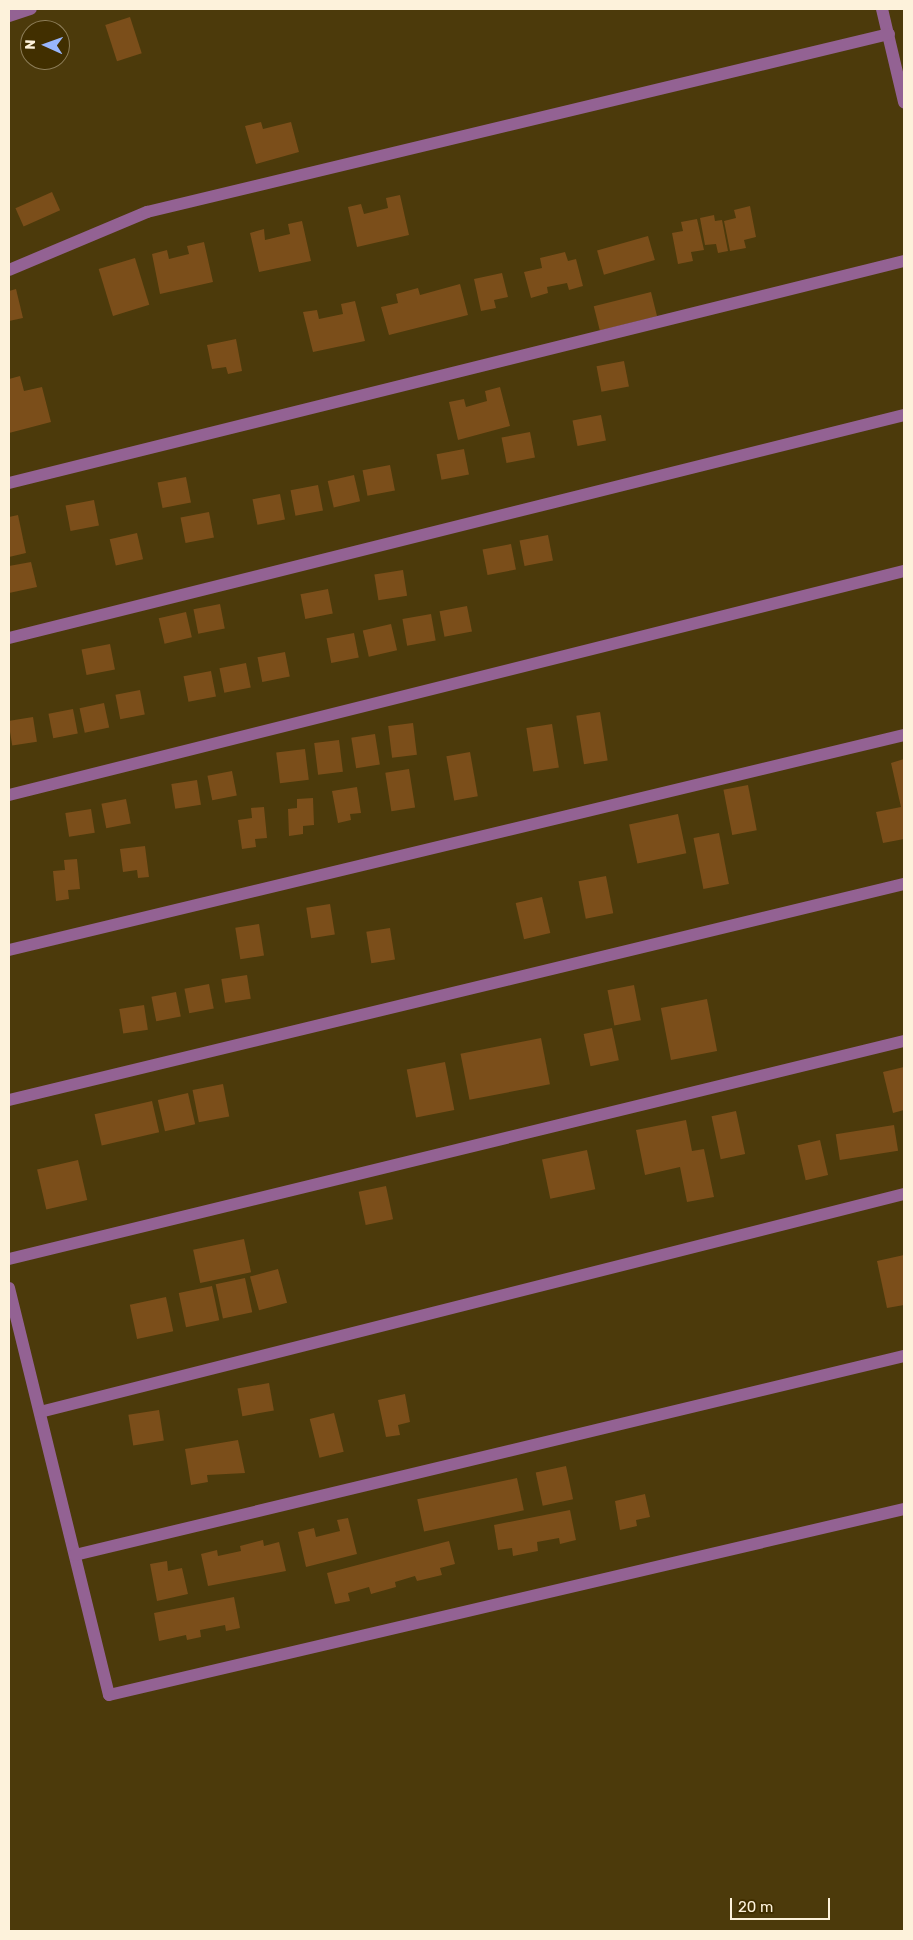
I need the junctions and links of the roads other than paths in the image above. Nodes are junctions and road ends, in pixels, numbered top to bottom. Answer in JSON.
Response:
{"nodes":[{"id":1,"x":31,"y":9,"type":"edge"},
{"id":2,"x":882,"y":9,"type":"edge"},
{"id":3,"x":9,"y":16,"type":"edge"},
{"id":4,"x":888,"y":34,"type":"junction"},
{"id":5,"x":904,"y":102,"type":"edge"},
{"id":6,"x":904,"y":261,"type":"edge"},
{"id":7,"x":9,"y":270,"type":"edge"},
{"id":8,"x":904,"y":415,"type":"edge"},
{"id":9,"x":9,"y":483,"type":"edge"},
{"id":10,"x":904,"y":571,"type":"edge"},
{"id":11,"x":9,"y":638,"type":"edge"},
{"id":12,"x":904,"y":735,"type":"edge"},
{"id":13,"x":9,"y":795,"type":"edge"},
{"id":14,"x":904,"y":884,"type":"edge"},
{"id":15,"x":9,"y":950,"type":"edge"},
{"id":16,"x":904,"y":1041,"type":"edge"},
{"id":17,"x":9,"y":1100,"type":"edge"},
{"id":18,"x":904,"y":1194,"type":"edge"},
{"id":19,"x":9,"y":1259,"type":"edge"},
{"id":20,"x":9,"y":1288,"type":"edge"},
{"id":21,"x":904,"y":1356,"type":"edge"},
{"id":22,"x":40,"y":1412,"type":"junction"},
{"id":23,"x":904,"y":1510,"type":"edge"},
{"id":24,"x":74,"y":1555,"type":"junction"}],
"edges":[{"from":1,"to":3,"type":"street"},
{"from":2,"to":4,"type":"street"},
{"from":4,"to":5,"type":"street"},
{"from":4,"to":7,"type":"street"},
{"from":6,"to":9,"type":"street"},
{"from":8,"to":11,"type":"street"},
{"from":10,"to":13,"type":"street"},
{"from":12,"to":15,"type":"street"},
{"from":14,"to":17,"type":"street"},
{"from":16,"to":19,"type":"street"},
{"from":18,"to":22,"type":"street"},
{"from":20,"to":22,"type":"street"},
{"from":21,"to":24,"type":"street"},
{"from":22,"to":24,"type":"street"},
{"from":23,"to":24,"type":"street"}]}
